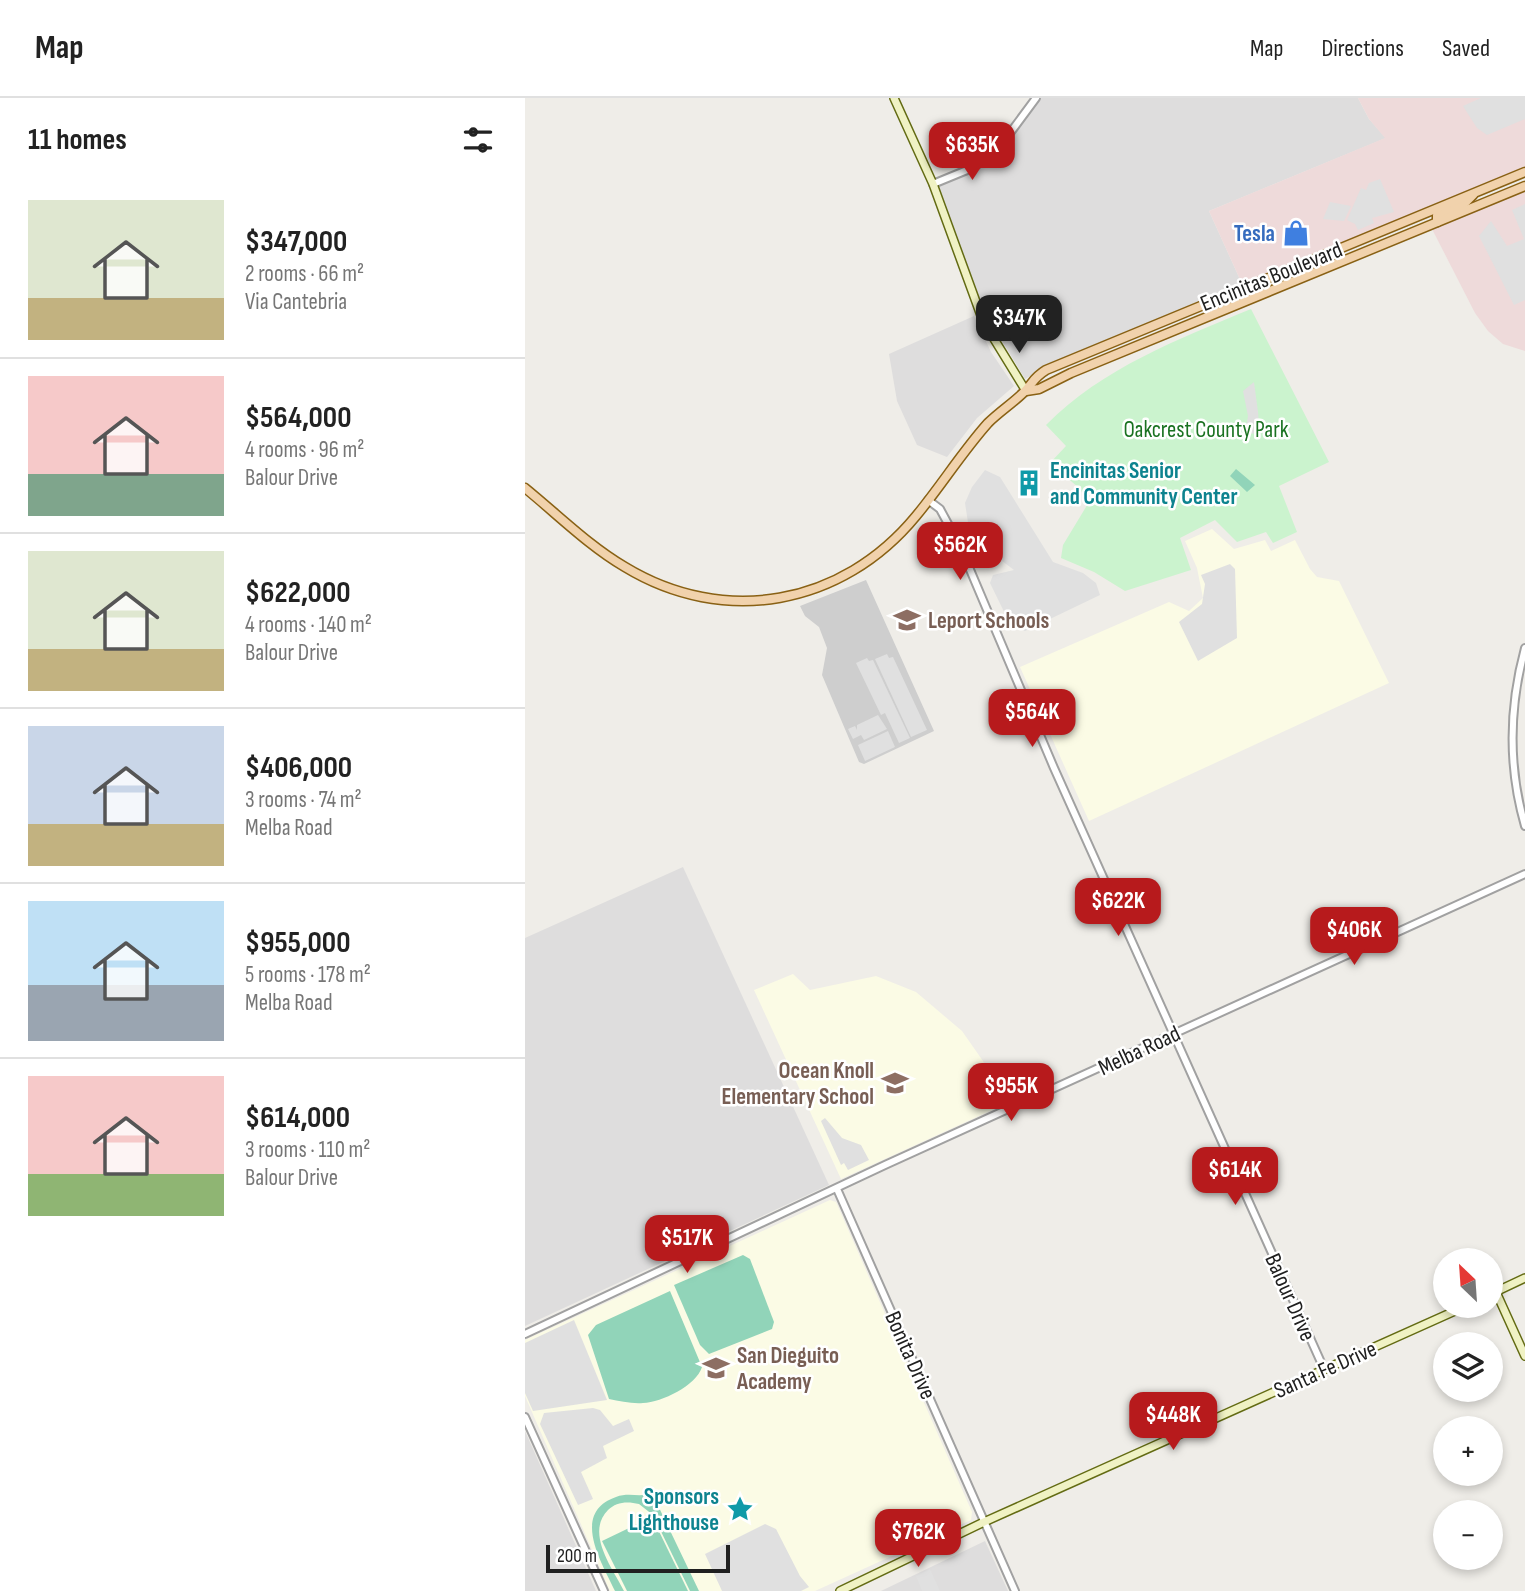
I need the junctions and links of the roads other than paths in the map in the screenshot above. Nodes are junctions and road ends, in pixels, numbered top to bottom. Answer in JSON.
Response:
{"nodes":[{"id":1,"x":894,"y":98,"type":"edge"},
{"id":2,"x":1036,"y":98,"type":"edge"},
{"id":3,"x":1525,"y":172,"type":"edge"},
{"id":4,"x":933,"y":184,"type":"junction"},
{"id":5,"x":1525,"y":186,"type":"edge"},
{"id":6,"x":1478,"y":191,"type":"junction"},
{"id":7,"x":1437,"y":222,"type":"junction"},
{"id":8,"x":1026,"y":391,"type":"junction"},
{"id":9,"x":525,"y":488,"type":"edge"},
{"id":10,"x":928,"y":500,"type":"junction"},
{"id":11,"x":1525,"y":648,"type":"edge"},
{"id":12,"x":1525,"y":825,"type":"edge"},
{"id":13,"x":1525,"y":874,"type":"edge"},
{"id":14,"x":1172,"y":1034,"type":"junction"},
{"id":15,"x":837,"y":1189,"type":"junction"},
{"id":16,"x":1525,"y":1278,"type":"edge"},
{"id":17,"x":1503,"y":1289,"type":"edge"},
{"id":18,"x":1503,"y":1311,"type":"edge"},
{"id":19,"x":1439,"y":1318,"type":"edge"},
{"id":20,"x":525,"y":1334,"type":"edge"},
{"id":21,"x":1525,"y":1356,"type":"edge"},
{"id":22,"x":1324,"y":1369,"type":"junction"},
{"id":23,"x":525,"y":1417,"type":"edge"},
{"id":24,"x":984,"y":1522,"type":"junction"},
{"id":25,"x":604,"y":1591,"type":"edge"},
{"id":26,"x":840,"y":1591,"type":"edge"},
{"id":27,"x":1015,"y":1591,"type":"edge"}],
"edges":[{"from":1,"to":4,"type":"main road"},
{"from":2,"to":4,"type":"street"},
{"from":3,"to":6,"type":"main road","name":"Encinitas Boulevard"},
{"from":4,"to":8,"type":"main road"},
{"from":5,"to":7,"type":"main road","name":"Encinitas Boulevard"},
{"from":6,"to":7,"type":"main road"},
{"from":6,"to":8,"type":"main road","name":"Encinitas Boulevard"},
{"from":7,"to":8,"type":"main road","name":"Encinitas Boulevard"},
{"from":8,"to":10,"type":"main road","name":"Encinitas Boulevard"},
{"from":9,"to":10,"type":"main road","name":"Encinitas Boulevard"},
{"from":10,"to":14,"type":"street","name":"Balour Drive"},
{"from":11,"to":12,"type":"street"},
{"from":13,"to":14,"type":"street","name":"Melba Road"},
{"from":14,"to":15,"type":"street","name":"Melba Road"},
{"from":14,"to":22,"type":"street","name":"Balour Drive"},
{"from":15,"to":20,"type":"street","name":"Melba Road"},
{"from":15,"to":24,"type":"street","name":"Bonita Drive"},
{"from":16,"to":17,"type":"main road"},
{"from":18,"to":21,"type":"main road"},
{"from":19,"to":22,"type":"main road","name":"Santa Fe Drive"},
{"from":22,"to":24,"type":"main road","name":"Santa Fe Drive"},
{"from":23,"to":25,"type":"street"},
{"from":24,"to":26,"type":"main road","name":"Santa Fe Drive"},
{"from":24,"to":27,"type":"street","name":"Bonita Drive"}]}
